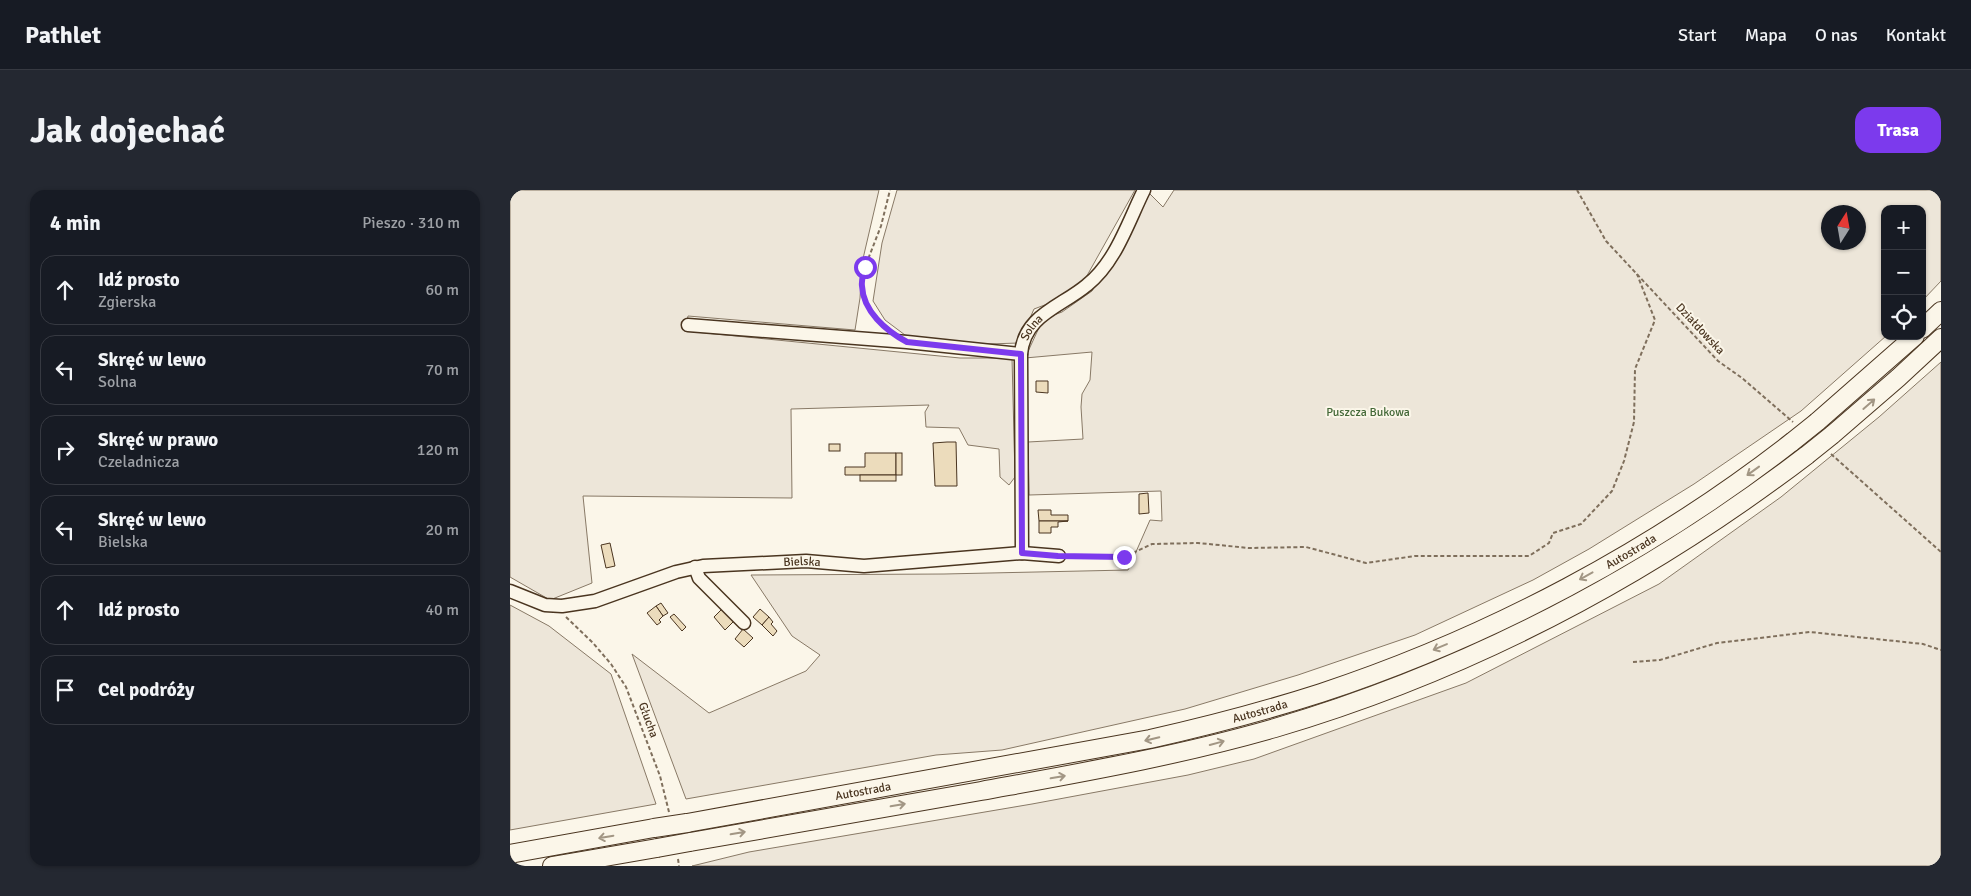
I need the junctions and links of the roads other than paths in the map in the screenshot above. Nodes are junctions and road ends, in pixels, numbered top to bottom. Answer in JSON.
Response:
{"nodes":[{"id":1,"x":1144,"y":190,"type":"edge"},
{"id":2,"x":1941,"y":311,"type":"edge"},
{"id":3,"x":1926,"y":325,"type":"edge"},
{"id":4,"x":688,"y":326,"type":"dead end"},
{"id":5,"x":1941,"y":338,"type":"edge"},
{"id":6,"x":1910,"y":340,"type":"edge"},
{"id":7,"x":1021,"y":354,"type":"junction"},
{"id":8,"x":1022,"y":553,"type":"junction"},
{"id":9,"x":1058,"y":556,"type":"road end"},
{"id":10,"x":695,"y":567,"type":"junction"},
{"id":11,"x":510,"y":591,"type":"edge"},
{"id":12,"x":744,"y":623,"type":"dead end"},
{"id":13,"x":510,"y":854,"type":"edge"},
{"id":14,"x":552,"y":866,"type":"edge"}],
"edges":[{"from":1,"to":7,"type":"street","name":"Solna"},
{"from":2,"to":3,"type":"highway"},
{"from":4,"to":7,"type":"street","name":"Solna"},
{"from":14,"to":5,"type":"highway","name":"Autostrada","one_way":true,"bridge":true},
{"from":6,"to":13,"type":"highway","name":"Autostrada","one_way":true,"bridge":true},
{"from":7,"to":8,"type":"street"},
{"from":8,"to":9,"type":"street","name":"Bielska"},
{"from":8,"to":10,"type":"street","name":"Bielska"},
{"from":10,"to":11,"type":"street","name":"Bielska"},
{"from":10,"to":12,"type":"street"}]}
